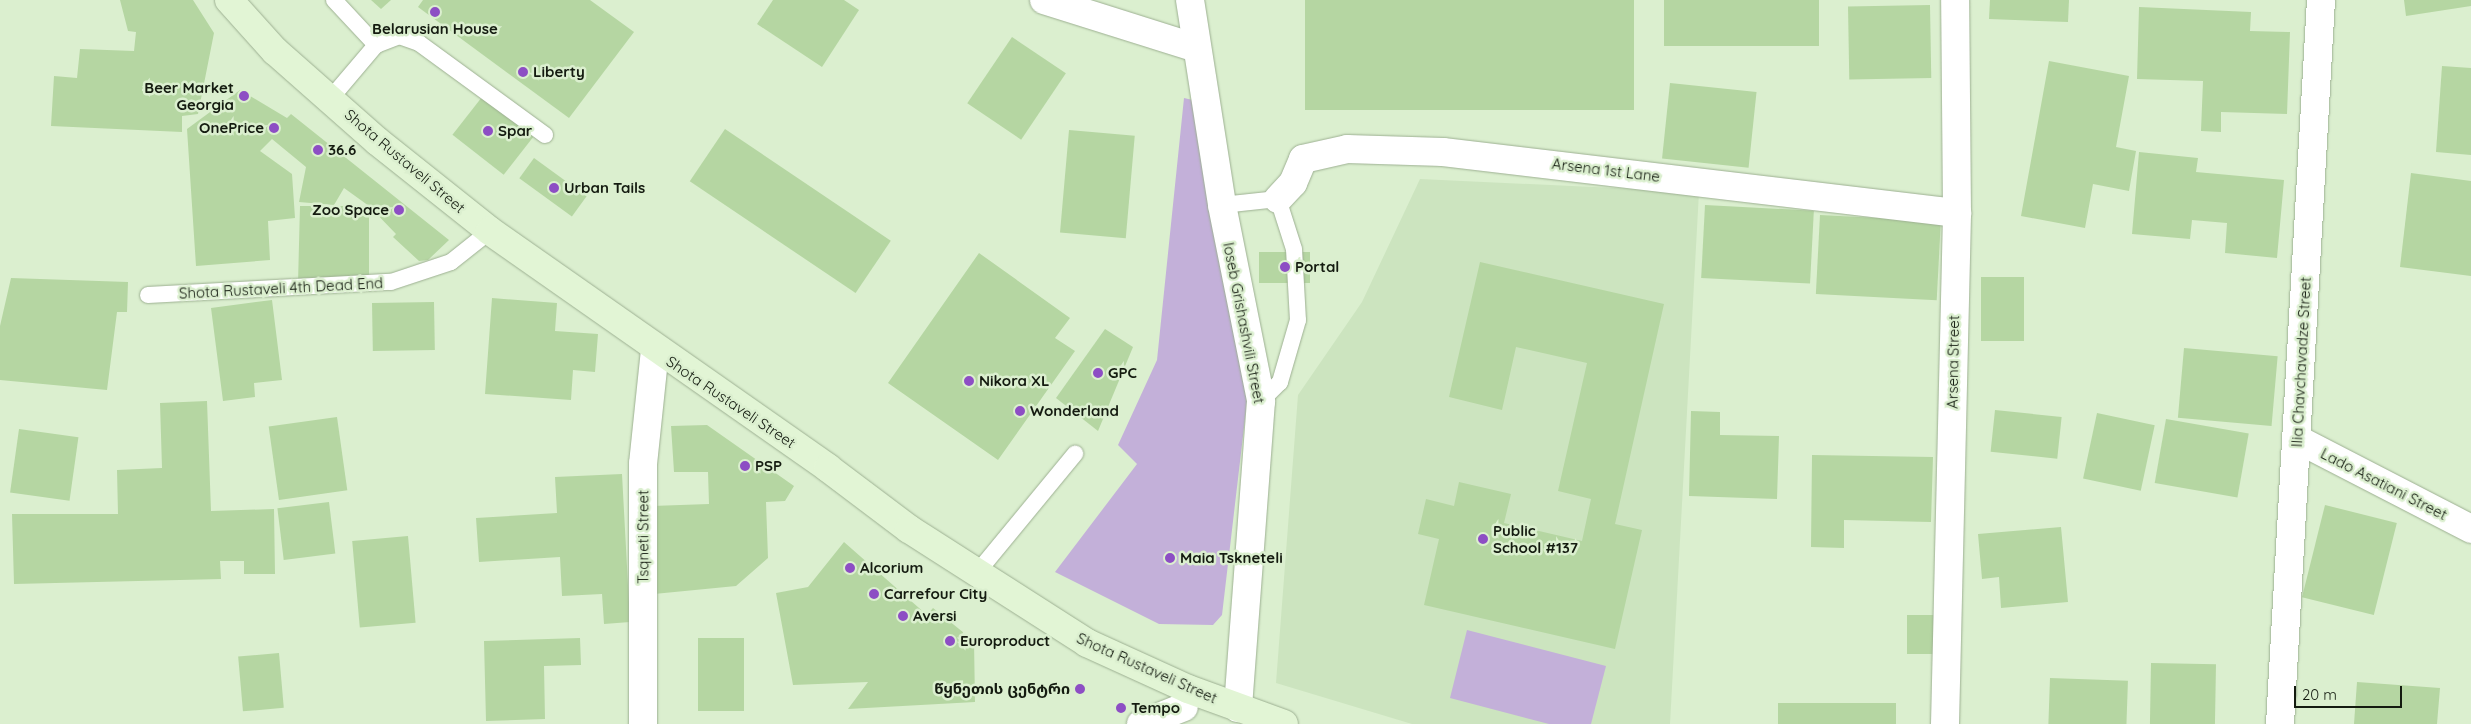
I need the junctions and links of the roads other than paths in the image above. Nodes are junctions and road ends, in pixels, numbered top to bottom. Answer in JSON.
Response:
{"nodes":[{"id":1,"x":229,"y":0,"type":"edge"},
{"id":2,"x":334,"y":0,"type":"edge"},
{"id":3,"x":1044,"y":0,"type":"edge"},
{"id":4,"x":1190,"y":0,"type":"edge"},
{"id":5,"x":1955,"y":0,"type":"edge"},
{"id":6,"x":2321,"y":0,"type":"edge"},
{"id":7,"x":376,"y":45,"type":"junction"},
{"id":8,"x":1196,"y":48,"type":"junction"},
{"id":9,"x":331,"y":98,"type":"junction"},
{"id":10,"x":545,"y":135,"type":"dead end"},
{"id":11,"x":1278,"y":199,"type":"junction"},
{"id":12,"x":1222,"y":205,"type":"junction"},
{"id":13,"x":1957,"y":213,"type":"junction"},
{"id":14,"x":490,"y":231,"type":"junction"},
{"id":15,"x":148,"y":295,"type":"dead end"},
{"id":16,"x":655,"y":350,"type":"junction"},
{"id":17,"x":1261,"y":401,"type":"junction"},
{"id":18,"x":2297,"y":439,"type":"junction"},
{"id":19,"x":1075,"y":454,"type":"dead end"},
{"id":20,"x":2471,"y":529,"type":"edge"},
{"id":21,"x":976,"y":574,"type":"junction"},
{"id":22,"x":1185,"y":707,"type":"edge"},
{"id":23,"x":1238,"y":708,"type":"junction"},
{"id":24,"x":644,"y":724,"type":"edge"},
{"id":25,"x":1141,"y":724,"type":"edge"},
{"id":26,"x":1284,"y":724,"type":"edge"},
{"id":27,"x":1944,"y":724,"type":"edge"},
{"id":28,"x":2280,"y":724,"type":"edge"}],
"edges":[{"from":1,"to":9,"type":"main road","name":"Shota Rustaveli Street"},
{"from":2,"to":7,"type":"lane"},
{"from":3,"to":8,"type":"street"},
{"from":4,"to":8,"type":"street","name":"Ioseb Grishashvili Street"},
{"from":5,"to":13,"type":"street","name":"Arsena Street"},
{"from":6,"to":18,"type":"street","name":"Ilia Chavchavadze Street"},
{"from":7,"to":9,"type":"lane"},
{"from":7,"to":10,"type":"lane"},
{"from":8,"to":12,"type":"street","name":"Ioseb Grishashvili Street"},
{"from":9,"to":14,"type":"main road","name":"Shota Rustaveli Street"},
{"from":11,"to":12,"type":"lane"},
{"from":11,"to":13,"type":"street","name":"Arsena 1st Lane"},
{"from":11,"to":17,"type":"lane"},
{"from":12,"to":17,"type":"street","name":"Ioseb Grishashvili Street"},
{"from":13,"to":27,"type":"street","name":"Arsena Street"},
{"from":14,"to":15,"type":"lane","name":"Shota Rustaveli 4th Dead End"},
{"from":14,"to":16,"type":"main road","name":"Shota Rustaveli Street"},
{"from":16,"to":21,"type":"main road","name":"Shota Rustaveli Street"},
{"from":16,"to":24,"type":"street","name":"Tsqneti Street"},
{"from":17,"to":23,"type":"street","name":"Ioseb Grishashvili Street"},
{"from":18,"to":20,"type":"street","name":"Lado Asatiani Street"},
{"from":18,"to":28,"type":"street","name":"Ilia Chavchavadze Street"},
{"from":19,"to":21,"type":"lane"},
{"from":21,"to":22,"type":"main road","name":"Shota Rustaveli Street"},
{"from":22,"to":23,"type":"main road","name":"Shota Rustaveli Street"},
{"from":22,"to":25,"type":"street"},
{"from":23,"to":26,"type":"main road","name":"Shota Rustaveli Street"}]}
